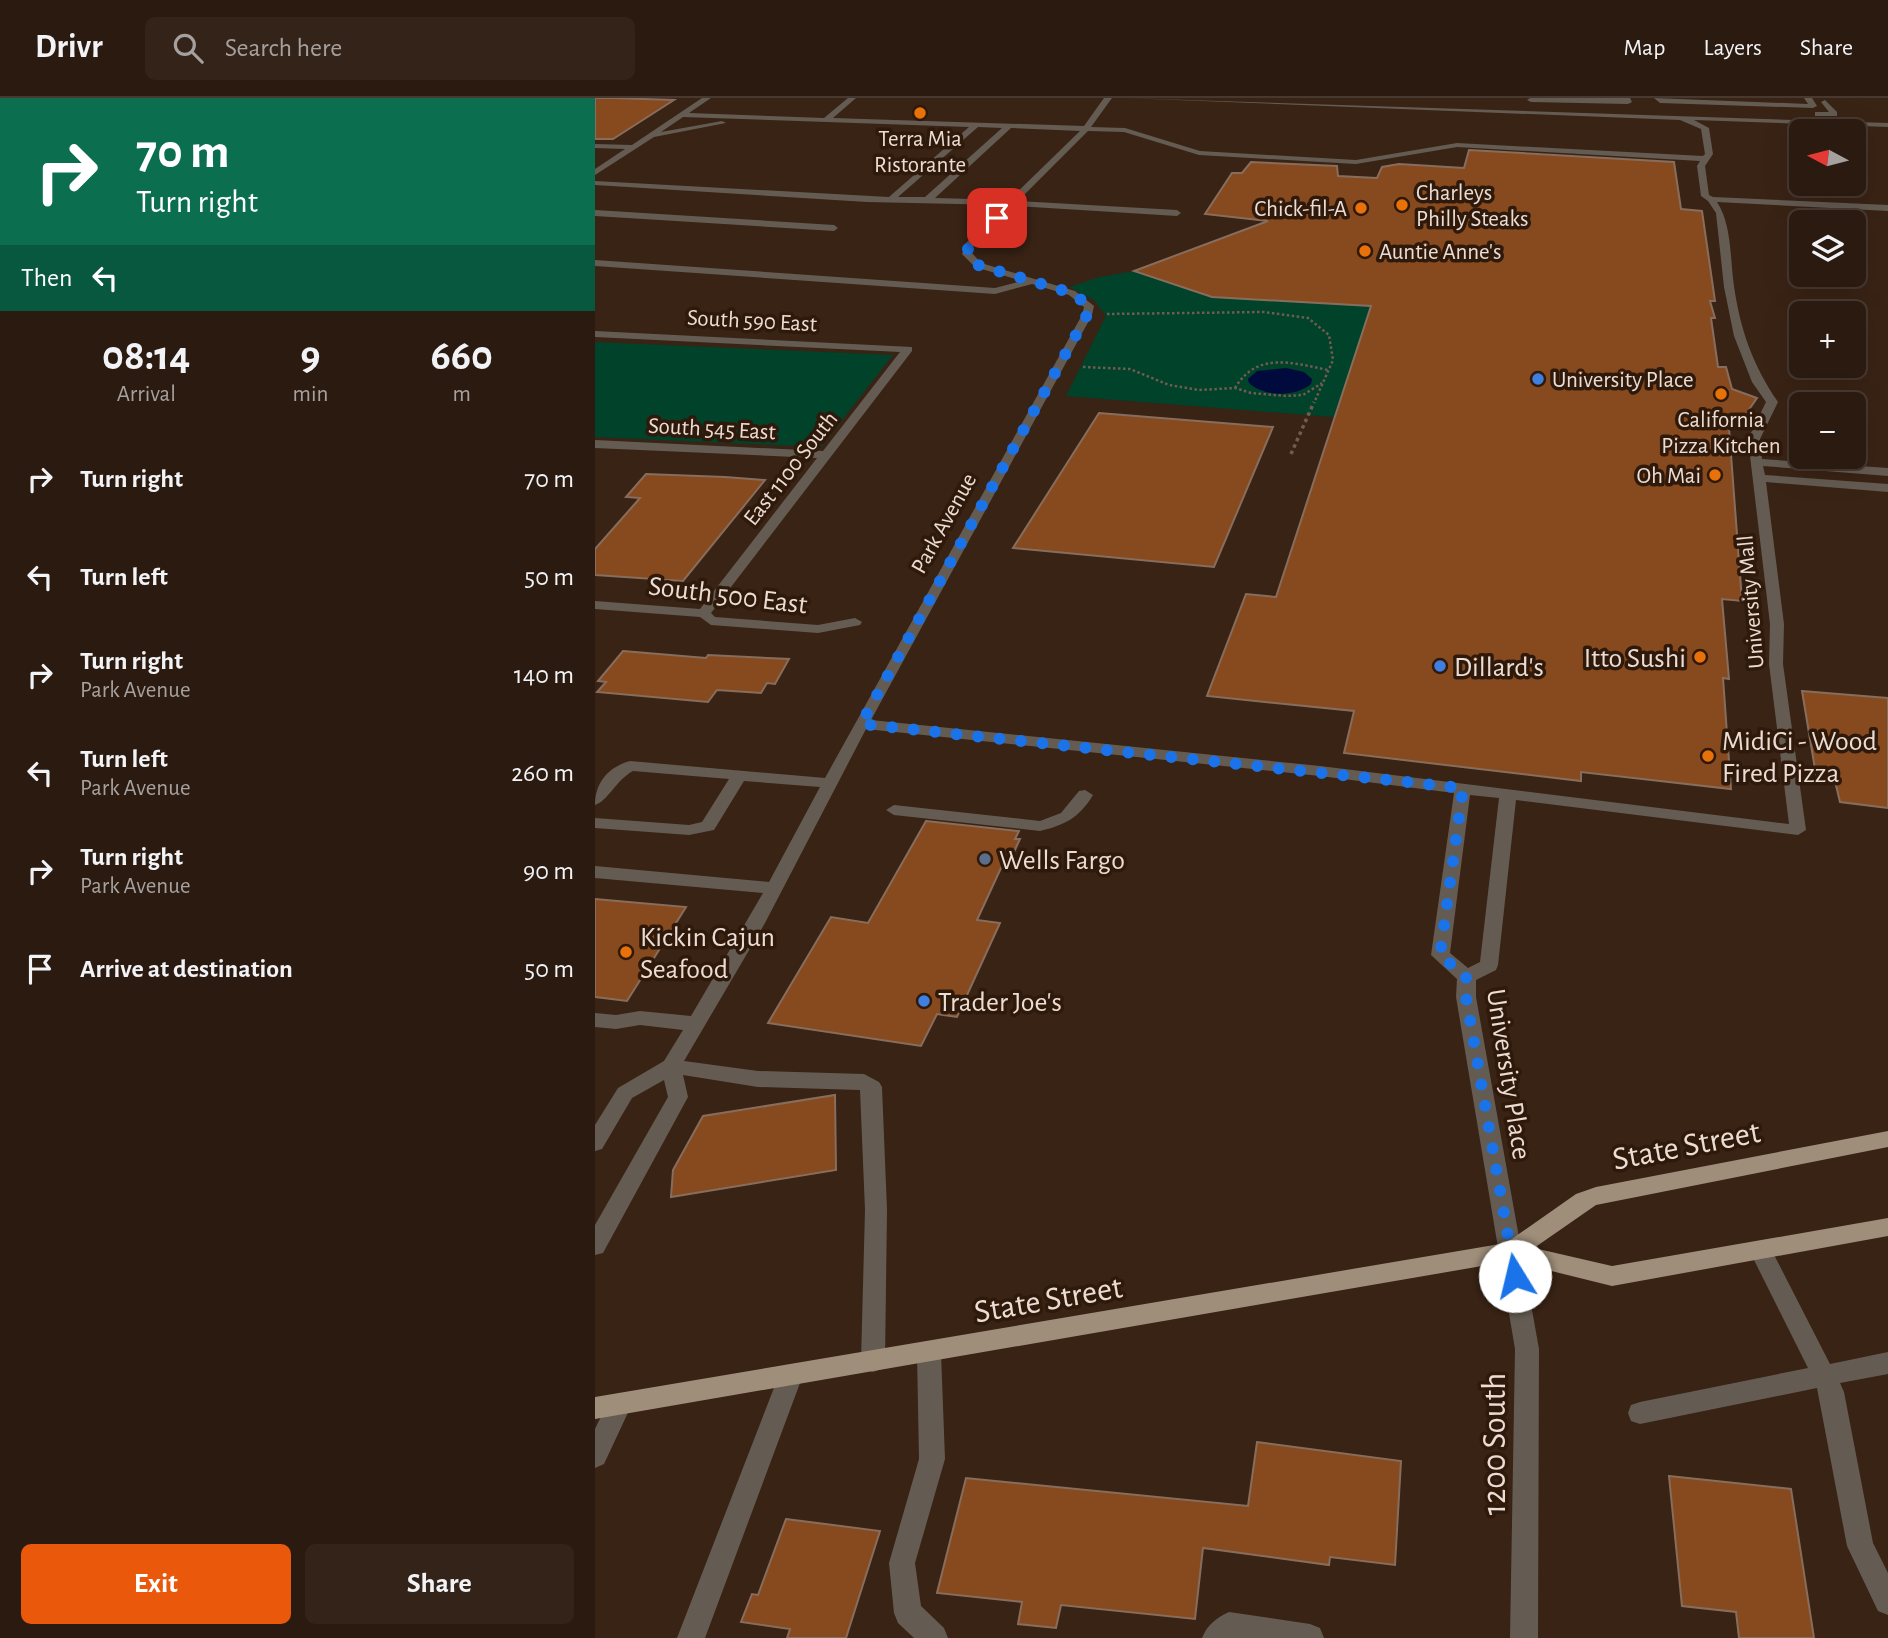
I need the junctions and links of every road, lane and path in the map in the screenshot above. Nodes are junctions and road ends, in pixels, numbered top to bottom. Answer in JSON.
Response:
{"nodes":[{"id":1,"x":707,"y":98,"type":"edge"},
{"id":2,"x":852,"y":98,"type":"edge"},
{"id":3,"x":1108,"y":98,"type":"edge"},
{"id":4,"x":1130,"y":98,"type":"edge"},
{"id":5,"x":1626,"y":98,"type":"edge"},
{"id":6,"x":1658,"y":98,"type":"edge"},
{"id":7,"x":1808,"y":98,"type":"edge"},
{"id":8,"x":1163,"y":99,"type":"edge"},
{"id":9,"x":1206,"y":99,"type":"edge"},
{"id":10,"x":1512,"y":99,"type":"edge"},
{"id":11,"x":1524,"y":99,"type":"edge"},
{"id":12,"x":1599,"y":100,"type":"edge"},
{"id":13,"x":1300,"y":101,"type":"edge"},
{"id":14,"x":1825,"y":102,"type":"dead end"},
{"id":15,"x":1738,"y":104,"type":"junction"},
{"id":16,"x":1777,"y":105,"type":"edge"},
{"id":17,"x":1705,"y":109,"type":"dead end"},
{"id":18,"x":1512,"y":110,"type":"junction"},
{"id":19,"x":1669,"y":114,"type":"junction"},
{"id":20,"x":681,"y":115,"type":"junction"},
{"id":21,"x":757,"y":117,"type":"junction"},
{"id":22,"x":1708,"y":118,"type":"junction"},
{"id":23,"x":1745,"y":119,"type":"junction"},
{"id":24,"x":1820,"y":119,"type":"edge"},
{"id":25,"x":826,"y":120,"type":"junction"},
{"id":26,"x":1785,"y":121,"type":"junction"},
{"id":27,"x":1789,"y":121,"type":"edge"},
{"id":28,"x":1866,"y":124,"type":"edge"},
{"id":29,"x":976,"y":125,"type":"junction"},
{"id":30,"x":1888,"y":125,"type":"edge"},
{"id":31,"x":1009,"y":126,"type":"junction"},
{"id":32,"x":1086,"y":129,"type":"junction"},
{"id":33,"x":650,"y":136,"type":"junction"},
{"id":34,"x":595,"y":146,"type":"edge"},
{"id":35,"x":636,"y":146,"type":"junction"},
{"id":36,"x":647,"y":146,"type":"dead end"},
{"id":37,"x":1706,"y":159,"type":"junction"},
{"id":38,"x":595,"y":173,"type":"edge"},
{"id":39,"x":595,"y":183,"type":"edge"},
{"id":40,"x":1872,"y":197,"type":"dead end"},
{"id":41,"x":890,"y":200,"type":"junction"},
{"id":42,"x":927,"y":200,"type":"junction"},
{"id":43,"x":1888,"y":200,"type":"edge"},
{"id":44,"x":1714,"y":203,"type":"junction"},
{"id":45,"x":1011,"y":204,"type":"junction"},
{"id":46,"x":1888,"y":208,"type":"edge"},
{"id":47,"x":595,"y":213,"type":"edge"},
{"id":48,"x":1177,"y":213,"type":"dead end"},
{"id":49,"x":1888,"y":216,"type":"edge"},
{"id":50,"x":834,"y":228,"type":"dead end"},
{"id":51,"x":595,"y":263,"type":"edge"},
{"id":52,"x":1032,"y":281,"type":"junction"},
{"id":53,"x":1087,"y":315,"type":"junction"},
{"id":54,"x":595,"y":334,"type":"edge"},
{"id":55,"x":908,"y":349,"type":"joint"},
{"id":56,"x":1060,"y":366,"type":"junction"},
{"id":57,"x":1328,"y":370,"type":"junction"},
{"id":58,"x":1322,"y":383,"type":"junction"},
{"id":59,"x":1235,"y":388,"type":"junction"},
{"id":60,"x":595,"y":444,"type":"edge"},
{"id":61,"x":1291,"y":454,"type":"dead end"},
{"id":62,"x":827,"y":455,"type":"junction"},
{"id":63,"x":1756,"y":462,"type":"junction"},
{"id":64,"x":1888,"y":472,"type":"edge"},
{"id":65,"x":1759,"y":478,"type":"junction"},
{"id":66,"x":1888,"y":488,"type":"edge"},
{"id":67,"x":595,"y":605,"type":"edge"},
{"id":68,"x":704,"y":613,"type":"junction"},
{"id":69,"x":855,"y":622,"type":"dead end"},
{"id":70,"x":861,"y":724,"type":"junction"},
{"id":71,"x":739,"y":776,"type":"junction"},
{"id":72,"x":830,"y":783,"type":"junction"},
{"id":73,"x":1463,"y":788,"type":"junction"},
{"id":74,"x":1508,"y":793,"type":"junction"},
{"id":75,"x":1085,"y":795,"type":"dead end"},
{"id":76,"x":595,"y":800,"type":"edge"},
{"id":77,"x":894,"y":810,"type":"dead end"},
{"id":78,"x":595,"y":823,"type":"edge"},
{"id":79,"x":595,"y":872,"type":"edge"},
{"id":80,"x":774,"y":888,"type":"junction"},
{"id":81,"x":1466,"y":977,"type":"junction"},
{"id":82,"x":595,"y":1020,"type":"edge"},
{"id":83,"x":695,"y":1024,"type":"junction"},
{"id":84,"x":671,"y":1066,"type":"junction"},
{"id":85,"x":1888,"y":1139,"type":"edge"},
{"id":86,"x":595,"y":1143,"type":"edge"},
{"id":87,"x":1888,"y":1227,"type":"edge"},
{"id":88,"x":595,"y":1246,"type":"edge"},
{"id":89,"x":1760,"y":1250,"type":"junction"},
{"id":90,"x":1511,"y":1252,"type":"junction"},
{"id":91,"x":929,"y":1353,"type":"junction"},
{"id":92,"x":873,"y":1362,"type":"junction"},
{"id":93,"x":1888,"y":1363,"type":"edge"},
{"id":94,"x":792,"y":1375,"type":"junction"},
{"id":95,"x":1821,"y":1375,"type":"junction"},
{"id":96,"x":607,"y":1406,"type":"edge"},
{"id":97,"x":1640,"y":1413,"type":"dead end"},
{"id":98,"x":595,"y":1456,"type":"edge"},
{"id":99,"x":1888,"y":1601,"type":"edge"},
{"id":100,"x":691,"y":1638,"type":"edge"},
{"id":101,"x":934,"y":1638,"type":"edge"},
{"id":102,"x":1216,"y":1638,"type":"edge"},
{"id":103,"x":1310,"y":1638,"type":"edge"},
{"id":104,"x":1524,"y":1638,"type":"edge"}],
"edges":[{"from":1,"to":20,"type":"street"},
{"from":2,"to":25,"type":"street"},
{"from":3,"to":32,"type":"street"},
{"from":4,"to":8,"type":"street"},
{"from":5,"to":12,"type":"street"},
{"from":6,"to":15,"type":"street"},
{"from":7,"to":16,"type":"street"},
{"from":8,"to":9,"type":"street"},
{"from":9,"to":13,"type":"street"},
{"from":10,"to":18,"type":"street"},
{"from":11,"to":12,"type":"street"},
{"from":13,"to":18,"type":"street"},
{"from":14,"to":24,"type":"street"},
{"from":15,"to":16,"type":"street"},
{"from":15,"to":23,"type":"street"},
{"from":16,"to":26,"type":"street"},
{"from":17,"to":22,"type":"street"},
{"from":18,"to":19,"type":"street"},
{"from":19,"to":22,"type":"street"},
{"from":19,"to":37,"type":"street","name":"University Mall"},
{"from":20,"to":21,"type":"street"},
{"from":20,"to":33,"type":"street"},
{"from":21,"to":25,"type":"street"},
{"from":21,"to":33,"type":"street"},
{"from":22,"to":23,"type":"street"},
{"from":23,"to":26,"type":"street"},
{"from":25,"to":29,"type":"street"},
{"from":26,"to":27,"type":"street"},
{"from":28,"to":30,"type":"street"},
{"from":29,"to":31,"type":"street"},
{"from":29,"to":41,"type":"street"},
{"from":31,"to":32,"type":"street"},
{"from":31,"to":42,"type":"street"},
{"from":32,"to":37,"type":"street"},
{"from":32,"to":45,"type":"street"},
{"from":33,"to":35,"type":"street"},
{"from":34,"to":35,"type":"street"},
{"from":35,"to":36,"type":"street"},
{"from":35,"to":38,"type":"street"},
{"from":37,"to":44,"type":"street","name":"University Mall"},
{"from":39,"to":41,"type":"street"},
{"from":40,"to":43,"type":"street"},
{"from":41,"to":42,"type":"street"},
{"from":42,"to":45,"type":"street"},
{"from":44,"to":46,"type":"street"},
{"from":44,"to":49,"type":"street"},
{"from":44,"to":63,"type":"street","name":"University Mall"},
{"from":45,"to":48,"type":"street"},
{"from":45,"to":52,"type":"street"},
{"from":47,"to":50,"type":"street"},
{"from":51,"to":52,"type":"street"},
{"from":52,"to":53,"type":"street"},
{"from":53,"to":56,"type":"street","name":"Park Avenue"},
{"from":53,"to":57,"type":"path"},
{"from":54,"to":55,"type":"street","name":"South 590 East"},
{"from":55,"to":62,"type":"street","name":"East 1100 South"},
{"from":56,"to":59,"type":"path"},
{"from":56,"to":70,"type":"street","name":"Park Avenue"},
{"from":57,"to":58,"type":"path"},
{"from":57,"to":59,"type":"path"},
{"from":58,"to":59,"type":"path"},
{"from":58,"to":61,"type":"path"},
{"from":60,"to":62,"type":"street","name":"South 545 East"},
{"from":62,"to":68,"type":"street","name":"East 1100 South"},
{"from":63,"to":64,"type":"street"},
{"from":63,"to":65,"type":"street","name":"University Mall"},
{"from":65,"to":66,"type":"street"},
{"from":65,"to":74,"type":"street","name":"University Mall"},
{"from":67,"to":68,"type":"street","name":"South 500 East"},
{"from":68,"to":69,"type":"street","name":"South 500 East"},
{"from":70,"to":72,"type":"street","name":"Park Avenue"},
{"from":70,"to":73,"type":"street"},
{"from":71,"to":72,"type":"street"},
{"from":71,"to":76,"type":"street"},
{"from":71,"to":78,"type":"street"},
{"from":72,"to":80,"type":"street","name":"Park Avenue"},
{"from":73,"to":74,"type":"street"},
{"from":73,"to":81,"type":"street"},
{"from":74,"to":81,"type":"street","name":"University Place"},
{"from":75,"to":77,"type":"street"},
{"from":79,"to":80,"type":"street"},
{"from":80,"to":83,"type":"street","name":"Park Avenue"},
{"from":81,"to":90,"type":"street","name":"University Place"},
{"from":82,"to":83,"type":"street"},
{"from":83,"to":84,"type":"street","name":"Park Avenue"},
{"from":84,"to":86,"type":"street","name":"Park Avenue"},
{"from":84,"to":88,"type":"street"},
{"from":84,"to":92,"type":"street"},
{"from":85,"to":90,"type":"main road","name":"State Street"},
{"from":87,"to":89,"type":"main road","name":"State Street"},
{"from":89,"to":90,"type":"main road","name":"State Street"},
{"from":89,"to":95,"type":"street"},
{"from":90,"to":91,"type":"main road","name":"State Street"},
{"from":90,"to":104,"type":"street","name":"1200 South"},
{"from":91,"to":92,"type":"main road","name":"State Street"},
{"from":91,"to":101,"type":"street"},
{"from":92,"to":94,"type":"main road","name":"State Street"},
{"from":93,"to":95,"type":"street"},
{"from":94,"to":96,"type":"main road","name":"State Street"},
{"from":94,"to":100,"type":"street"},
{"from":95,"to":97,"type":"street"},
{"from":95,"to":99,"type":"street"},
{"from":96,"to":98,"type":"street"},
{"from":102,"to":103,"type":"street"}]}
